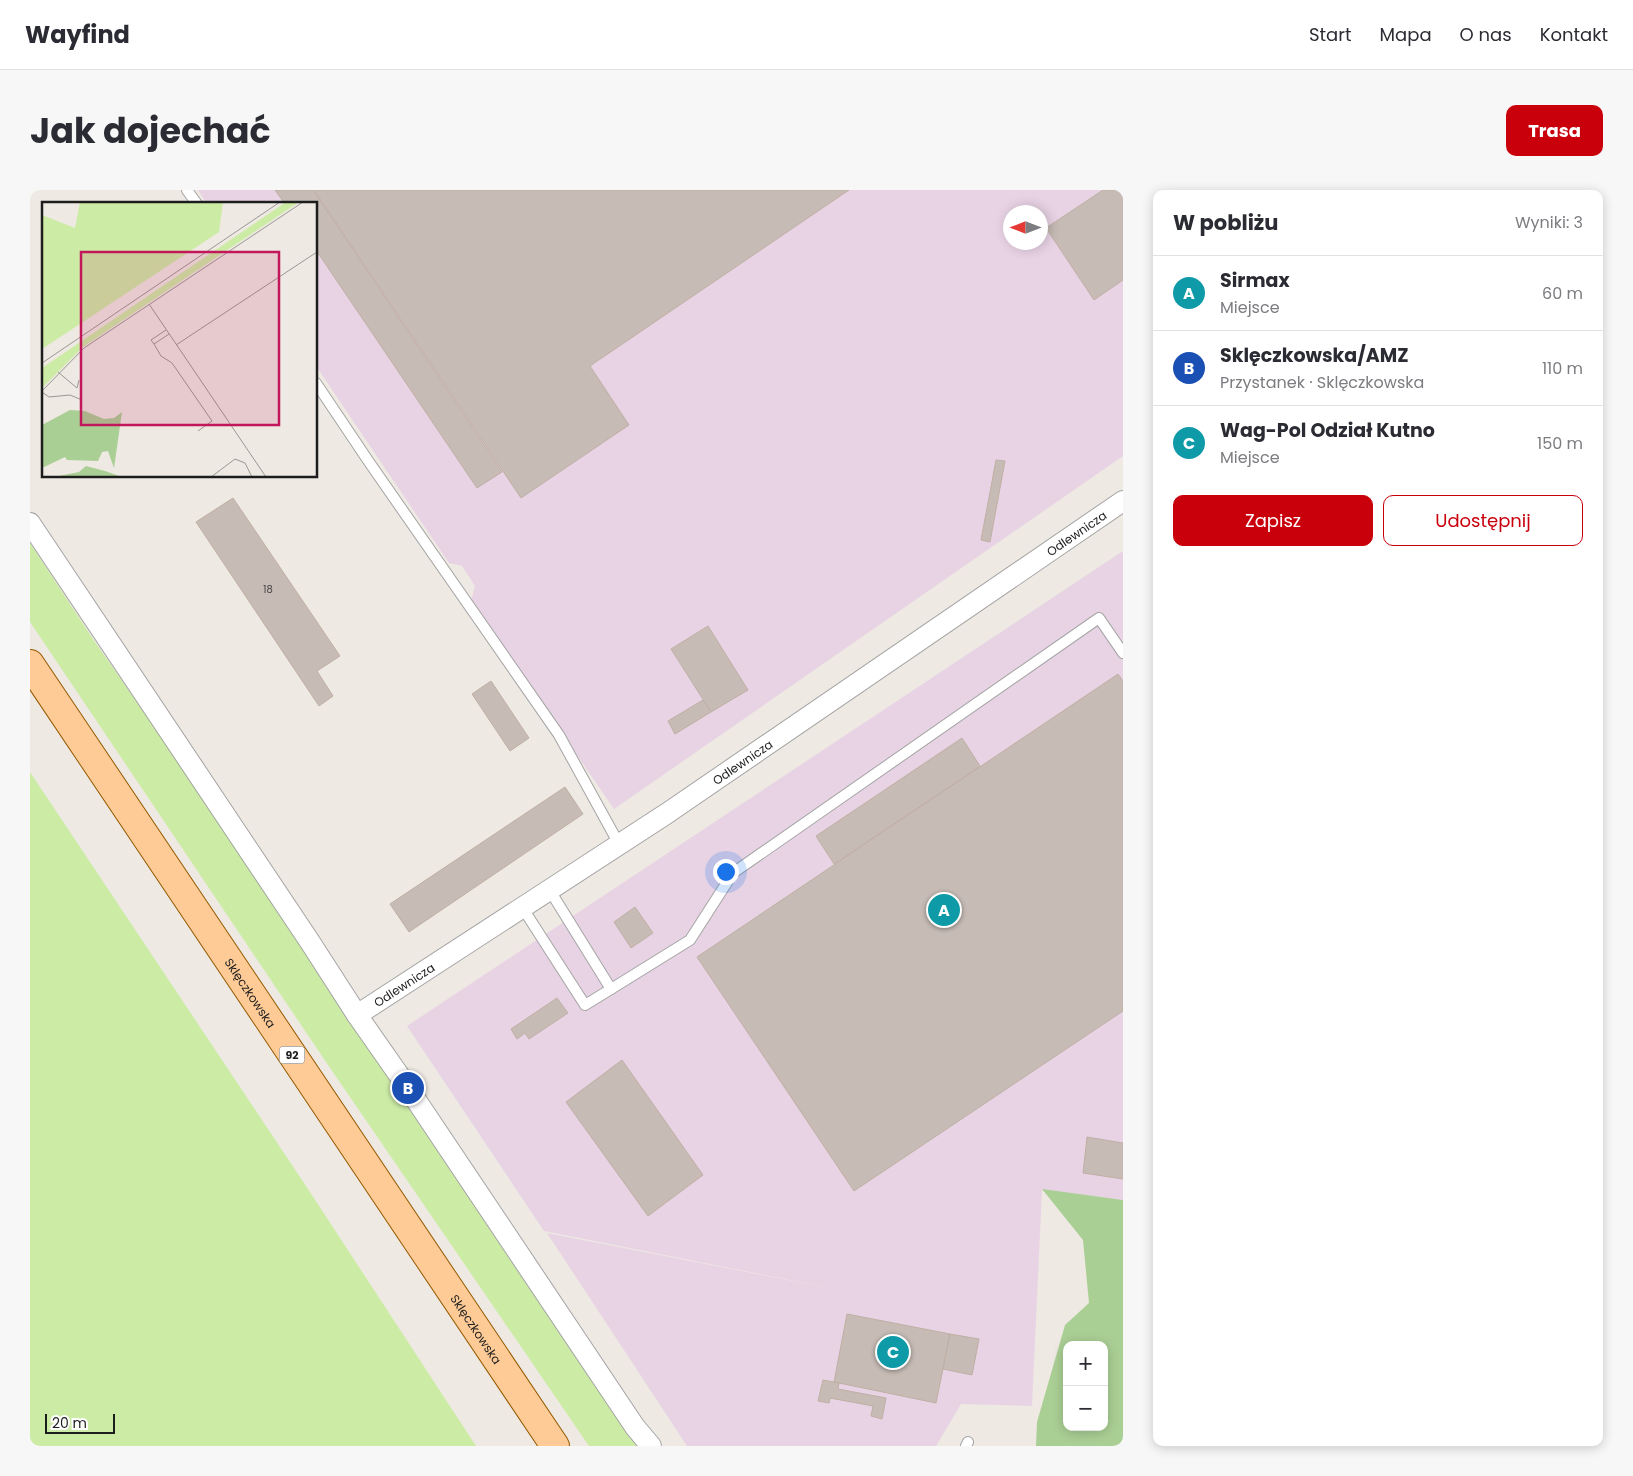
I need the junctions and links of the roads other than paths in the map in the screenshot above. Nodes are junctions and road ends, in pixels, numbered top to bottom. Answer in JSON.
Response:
{"nodes":[{"id":1,"x":187,"y":190,"type":"edge"},
{"id":2,"x":195,"y":202,"type":"edge"},
{"id":3,"x":318,"y":386,"type":"edge"},
{"id":4,"x":1123,"y":501,"type":"edge"},
{"id":5,"x":30,"y":523,"type":"edge"},
{"id":6,"x":1123,"y":652,"type":"edge"},
{"id":7,"x":30,"y":664,"type":"edge"},
{"id":8,"x":619,"y":844,"type":"junction"},
{"id":9,"x":549,"y":889,"type":"junction"},
{"id":10,"x":522,"y":908,"type":"junction"},
{"id":11,"x":611,"y":988,"type":"junction"},
{"id":12,"x":357,"y":1015,"type":"junction"},
{"id":13,"x":555,"y":1446,"type":"edge"},
{"id":14,"x":651,"y":1446,"type":"edge"}],
"edges":[{"from":1,"to":2,"type":"lane"},
{"from":3,"to":8,"type":"lane"},
{"from":4,"to":8,"type":"street","name":"Odlewnicza"},
{"from":5,"to":12,"type":"street"},
{"from":6,"to":11,"type":"lane"},
{"from":7,"to":13,"type":"main road","name":"Sklęczkowska","number":"92"},
{"from":8,"to":9,"type":"street","name":"Odlewnicza"},
{"from":9,"to":10,"type":"street","name":"Odlewnicza"},
{"from":9,"to":11,"type":"lane"},
{"from":10,"to":11,"type":"lane"},
{"from":10,"to":12,"type":"street","name":"Odlewnicza"},
{"from":12,"to":14,"type":"street"}]}
